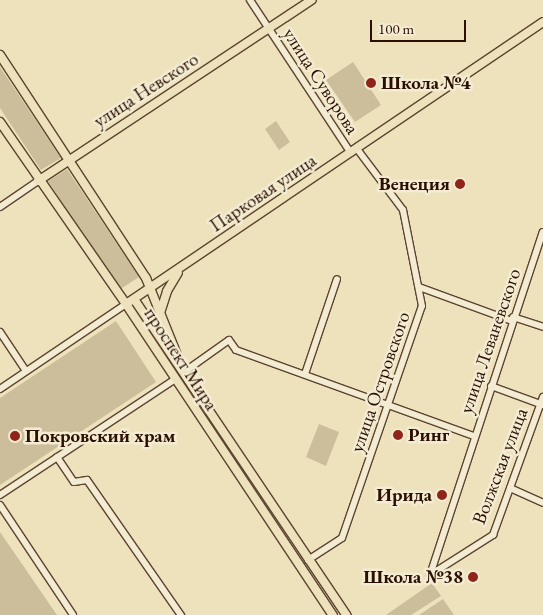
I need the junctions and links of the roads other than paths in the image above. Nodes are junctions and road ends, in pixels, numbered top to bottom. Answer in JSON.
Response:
{"nodes":[{"id":1,"x":250,"y":0,"type":"edge"},
{"id":2,"x":311,"y":0,"type":"edge"},
{"id":3,"x":543,"y":22,"type":"edge"},
{"id":4,"x":268,"y":28,"type":"junction"},
{"id":5,"x":0,"y":55,"type":"edge"},
{"id":6,"x":0,"y":122,"type":"edge"},
{"id":7,"x":354,"y":151,"type":"junction"},
{"id":8,"x":70,"y":160,"type":"junction"},
{"id":9,"x":38,"y":181,"type":"junction"},
{"id":10,"x":0,"y":207,"type":"edge"},
{"id":11,"x":543,"y":232,"type":"edge"},
{"id":12,"x":181,"y":269,"type":"junction"},
{"id":13,"x":336,"y":279,"type":"dead end"},
{"id":14,"x":419,"y":287,"type":"junction"},
{"id":15,"x":150,"y":289,"type":"junction"},
{"id":16,"x":134,"y":299,"type":"junction"},
{"id":17,"x":126,"y":304,"type":"junction"},
{"id":18,"x":160,"y":313,"type":"junction"},
{"id":19,"x":513,"y":319,"type":"junction"},
{"id":20,"x":543,"y":327,"type":"edge"},
{"id":21,"x":0,"y":332,"type":"edge"},
{"id":22,"x":26,"y":371,"type":"junction"},
{"id":23,"x":305,"y":374,"type":"junction"},
{"id":24,"x":185,"y":375,"type":"junction"},
{"id":25,"x":174,"y":380,"type":"junction"},
{"id":26,"x":492,"y":386,"type":"junction"},
{"id":27,"x":0,"y":389,"type":"edge"},
{"id":28,"x":542,"y":402,"type":"edge"},
{"id":29,"x":389,"y":407,"type":"junction"},
{"id":30,"x":473,"y":436,"type":"junction"},
{"id":31,"x":57,"y":457,"type":"junction"},
{"id":32,"x":510,"y":488,"type":"junction"},
{"id":33,"x":0,"y":495,"type":"edge"},
{"id":34,"x":543,"y":503,"type":"edge"},
{"id":35,"x":0,"y":505,"type":"edge"},
{"id":36,"x":308,"y":560,"type":"junction"},
{"id":37,"x":430,"y":575,"type":"joint"},
{"id":38,"x":73,"y":615,"type":"edge"},
{"id":39,"x":181,"y":615,"type":"edge"},
{"id":40,"x":333,"y":615,"type":"edge"},
{"id":41,"x":346,"y":615,"type":"edge"}],
"edges":[{"from":1,"to":4,"type":"street","name":"улица Суворова"},
{"from":2,"to":4,"type":"main road","name":"улица Невского"},
{"from":3,"to":7,"type":"main road","name":"Парковая улица"},
{"from":4,"to":7,"type":"street","name":"улица Суворова"},
{"from":4,"to":8,"type":"main road","name":"улица Невского"},
{"from":5,"to":8,"type":"main road","name":"проспект Мира"},
{"from":6,"to":9,"type":"main road","name":"проспект Мира"},
{"from":7,"to":12,"type":"main road","name":"Парковая улица"},
{"from":7,"to":14,"type":"street","name":"улица Островского"},
{"from":8,"to":9,"type":"main road","name":"улица Невского"},
{"from":8,"to":15,"type":"main road","name":"проспект Мира"},
{"from":9,"to":10,"type":"street","name":"улица Невского"},
{"from":9,"to":17,"type":"main road","name":"проспект Мира"},
{"from":11,"to":19,"type":"street","name":"улица Леваневского"},
{"from":12,"to":15,"type":"main road","name":"Парковая улица"},
{"from":12,"to":18,"type":"main road"},
{"from":13,"to":23,"type":"street"},
{"from":14,"to":19,"type":"street"},
{"from":14,"to":29,"type":"street","name":"улица Островского"},
{"from":15,"to":16,"type":"main road","name":"Парковая улица"},
{"from":15,"to":18,"type":"main road","name":"проспект Мира"},
{"from":16,"to":17,"type":"main road","name":"Парковая улица"},
{"from":16,"to":24,"type":"main road","name":"проспект Мира"},
{"from":17,"to":22,"type":"street","name":"Парковая улица"},
{"from":17,"to":25,"type":"main road","name":"проспект Мира"},
{"from":18,"to":24,"type":"main road","name":"проспект Мира"},
{"from":19,"to":20,"type":"street"},
{"from":19,"to":26,"type":"street","name":"улица Леваневского"},
{"from":21,"to":22,"type":"street"},
{"from":22,"to":27,"type":"street","name":"Парковая улица"},
{"from":23,"to":24,"type":"street"},
{"from":23,"to":29,"type":"street"},
{"from":24,"to":36,"type":"main road","name":"проспект Мира"},
{"from":25,"to":31,"type":"street"},
{"from":25,"to":40,"type":"main road","name":"проспект Мира"},
{"from":26,"to":28,"type":"street"},
{"from":26,"to":30,"type":"street","name":"улица Леваневского"},
{"from":28,"to":32,"type":"street","name":"Волжская улица"},
{"from":29,"to":30,"type":"street"},
{"from":29,"to":36,"type":"street","name":"улица Островского"},
{"from":30,"to":37,"type":"street","name":"улица Леваневского"},
{"from":31,"to":33,"type":"street"},
{"from":31,"to":39,"type":"street"},
{"from":32,"to":34,"type":"street"},
{"from":32,"to":37,"type":"street","name":"Волжская улица"},
{"from":35,"to":38,"type":"street"},
{"from":36,"to":41,"type":"main road","name":"проспект Мира"}]}
